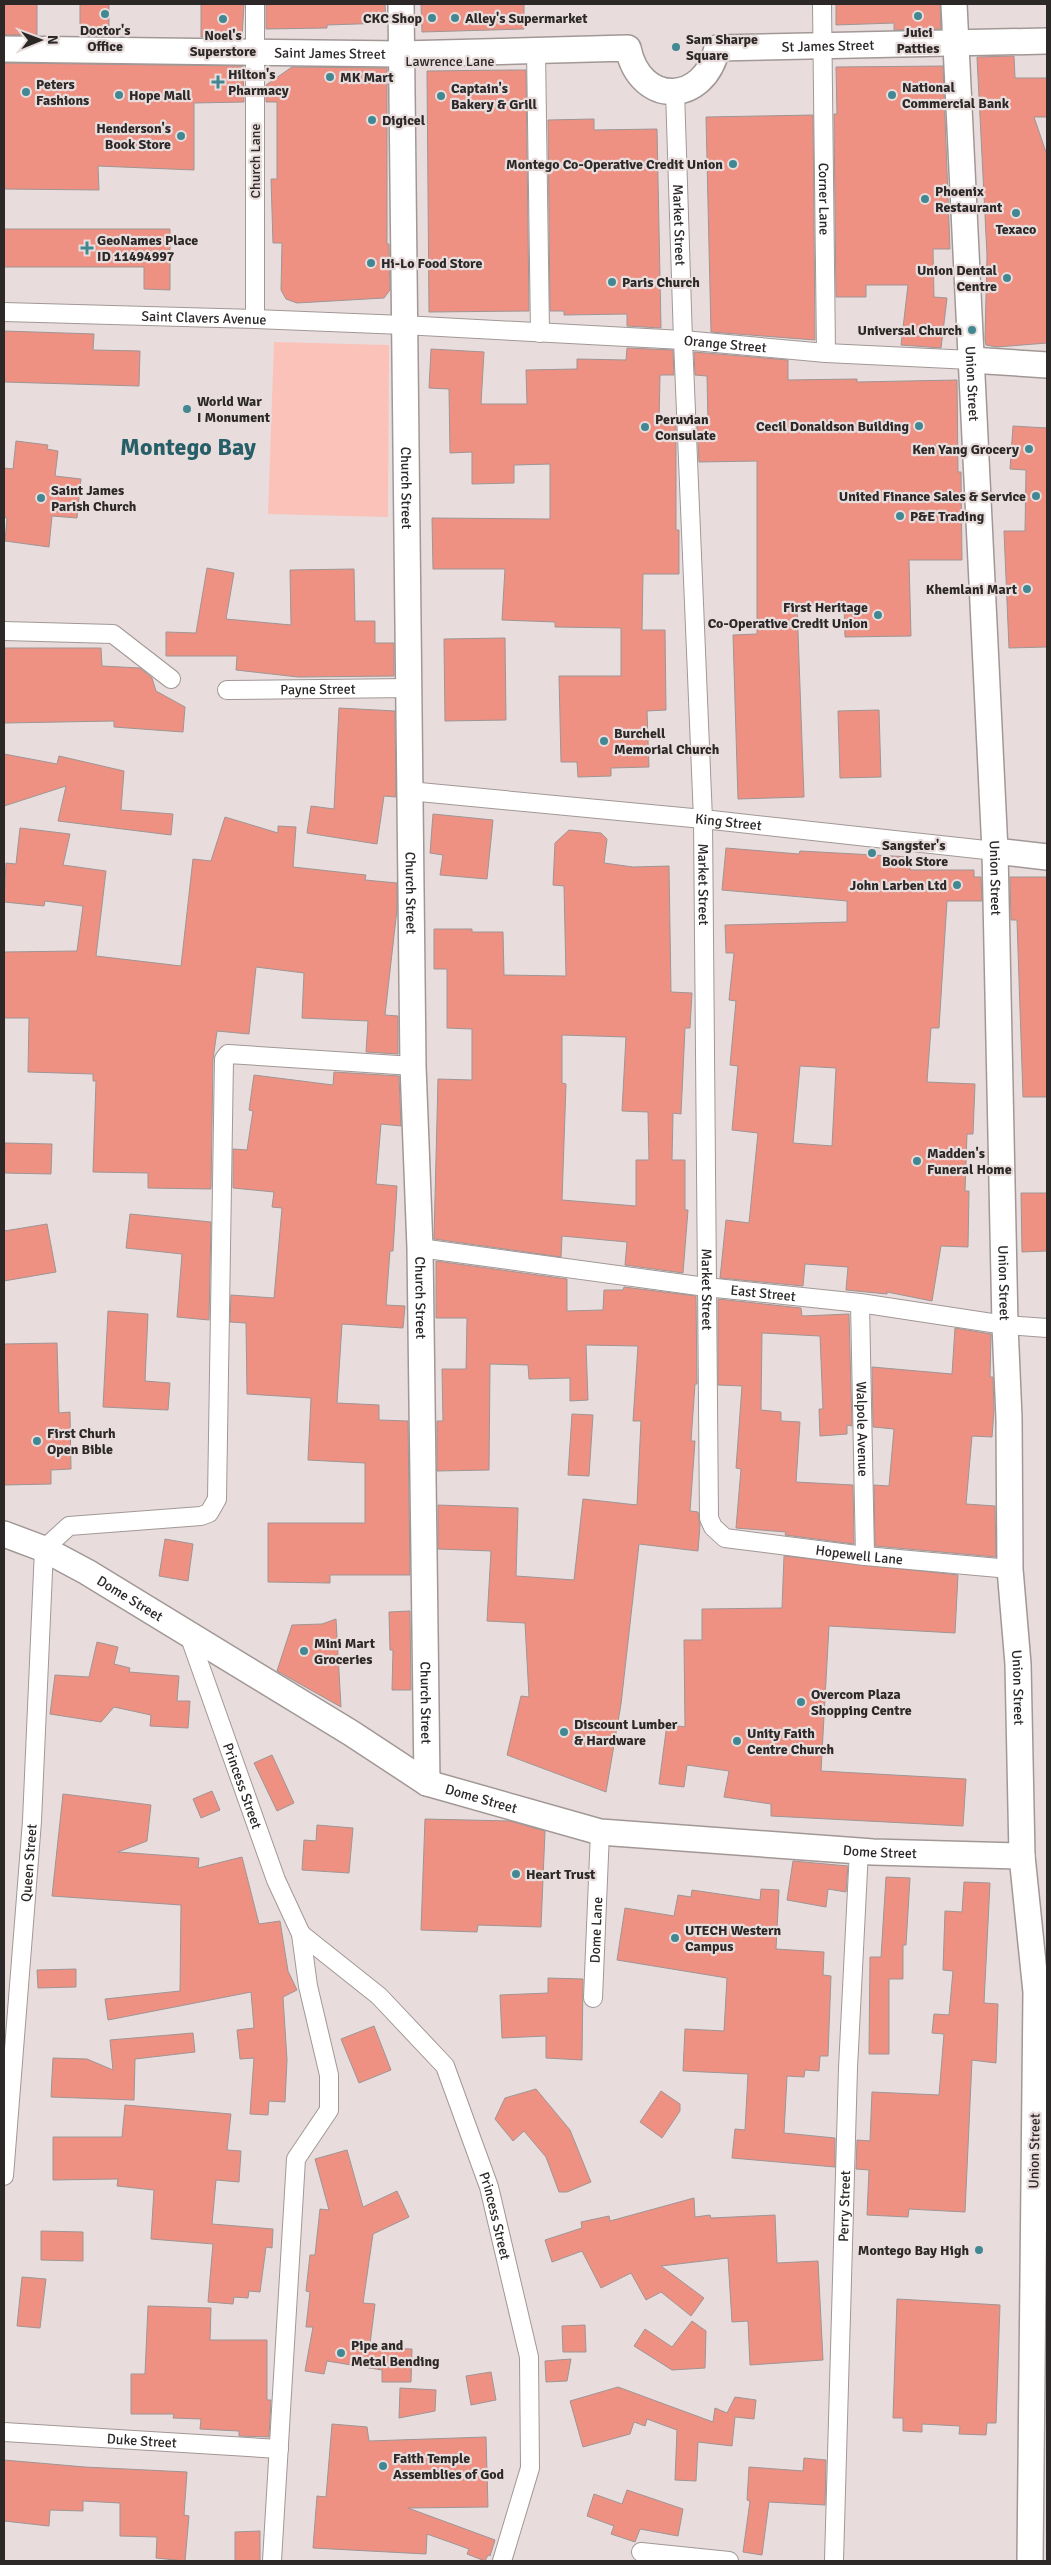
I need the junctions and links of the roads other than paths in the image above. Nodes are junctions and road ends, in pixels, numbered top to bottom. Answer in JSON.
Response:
{"nodes":[{"id":1,"x":255,"y":4,"type":"edge"},
{"id":2,"x":401,"y":4,"type":"edge"},
{"id":3,"x":822,"y":4,"type":"edge"},
{"id":4,"x":954,"y":4,"type":"edge"},
{"id":5,"x":1047,"y":41,"type":"edge"},
{"id":6,"x":956,"y":42,"type":"junction"},
{"id":7,"x":822,"y":46,"type":"junction"},
{"id":8,"x":4,"y":49,"type":"edge"},
{"id":9,"x":4,"y":53,"type":"edge"},
{"id":10,"x":536,"y":55,"type":"junction"},
{"id":11,"x":255,"y":57,"type":"junction"},
{"id":12,"x":402,"y":57,"type":"junction"},
{"id":13,"x":675,"y":91,"type":"junction"},
{"id":14,"x":4,"y":312,"type":"edge"},
{"id":15,"x":255,"y":318,"type":"junction"},
{"id":16,"x":404,"y":326,"type":"junction"},
{"id":17,"x":540,"y":333,"type":"junction"},
{"id":18,"x":683,"y":340,"type":"junction"},
{"id":19,"x":826,"y":353,"type":"junction"},
{"id":20,"x":971,"y":360,"type":"junction"},
{"id":21,"x":1047,"y":364,"type":"edge"},
{"id":22,"x":4,"y":631,"type":"edge"},
{"id":23,"x":171,"y":679,"type":"dead end"},
{"id":24,"x":410,"y":688,"type":"junction"},
{"id":25,"x":227,"y":690,"type":"dead end"},
{"id":26,"x":409,"y":791,"type":"junction"},
{"id":27,"x":703,"y":819,"type":"junction"},
{"id":28,"x":994,"y":851,"type":"junction"},
{"id":29,"x":1047,"y":857,"type":"edge"},
{"id":30,"x":413,"y":1066,"type":"junction"},
{"id":31,"x":420,"y":1248,"type":"junction"},
{"id":32,"x":706,"y":1287,"type":"junction"},
{"id":33,"x":860,"y":1303,"type":"junction"},
{"id":34,"x":1005,"y":1324,"type":"junction"},
{"id":35,"x":1047,"y":1328,"type":"edge"},
{"id":36,"x":713,"y":1527,"type":"joint"},
{"id":37,"x":4,"y":1534,"type":"edge"},
{"id":38,"x":44,"y":1549,"type":"junction"},
{"id":39,"x":866,"y":1556,"type":"junction"},
{"id":40,"x":1010,"y":1569,"type":"junction"},
{"id":41,"x":189,"y":1635,"type":"junction"},
{"id":42,"x":427,"y":1783,"type":"junction"},
{"id":43,"x":600,"y":1832,"type":"junction"},
{"id":44,"x":859,"y":1850,"type":"junction"},
{"id":45,"x":1022,"y":1856,"type":"junction"},
{"id":46,"x":301,"y":1934,"type":"junction"},
{"id":47,"x":593,"y":1998,"type":"dead end"},
{"id":48,"x":1042,"y":2001,"type":"edge"},
{"id":49,"x":4,"y":2176,"type":"edge"},
{"id":50,"x":4,"y":2432,"type":"edge"},
{"id":51,"x":278,"y":2450,"type":"junction"},
{"id":52,"x":641,"y":2552,"type":"dead end"},
{"id":53,"x":272,"y":2561,"type":"edge"},
{"id":54,"x":502,"y":2561,"type":"edge"},
{"id":55,"x":729,"y":2561,"type":"edge"},
{"id":56,"x":834,"y":2561,"type":"edge"},
{"id":57,"x":1030,"y":2561,"type":"edge"}],
"edges":[{"from":1,"to":11,"type":"street","name":"Church Lane"},
{"from":2,"to":12,"type":"street","name":"Church Street"},
{"from":3,"to":7,"type":"street","name":"Corner Lane"},
{"from":4,"to":6,"type":"street","name":"Union Street"},
{"from":5,"to":6,"type":"street","name":"St James Street"},
{"from":6,"to":7,"type":"street","name":"St James Street"},
{"from":6,"to":20,"type":"street","name":"Union Street"},
{"from":7,"to":13,"type":"street","name":"St James Street"},
{"from":7,"to":19,"type":"street","name":"Corner Lane"},
{"from":8,"to":11,"type":"street","name":"Saint James Street"},
{"from":9,"to":11,"type":"street"},
{"from":10,"to":12,"type":"street","name":"Saint James Street"},
{"from":10,"to":13,"type":"street","name":"Saint James Street"},
{"from":10,"to":17,"type":"street"},
{"from":11,"to":12,"type":"street","name":"Saint James Street"},
{"from":11,"to":15,"type":"street","name":"Church Lane"},
{"from":12,"to":16,"type":"street","name":"Church Street"},
{"from":13,"to":18,"type":"street","name":"Market Street"},
{"from":14,"to":15,"type":"street","name":"Saint Clavers Avenue"},
{"from":15,"to":16,"type":"street","name":"Saint Clavers Avenue"},
{"from":16,"to":17,"type":"street","name":"Orange Street"},
{"from":16,"to":24,"type":"street","name":"Church Street"},
{"from":17,"to":18,"type":"street","name":"Orange Street"},
{"from":18,"to":19,"type":"street","name":"Orange Street"},
{"from":18,"to":27,"type":"street","name":"Market Street"},
{"from":19,"to":20,"type":"street","name":"Orange Street"},
{"from":20,"to":21,"type":"street","name":"Orange Street"},
{"from":20,"to":28,"type":"street","name":"Union Street"},
{"from":22,"to":23,"type":"street"},
{"from":24,"to":25,"type":"street","name":"Payne Street"},
{"from":24,"to":26,"type":"street","name":"Church Street"},
{"from":26,"to":27,"type":"street","name":"King Street"},
{"from":26,"to":30,"type":"street","name":"Church Street"},
{"from":27,"to":28,"type":"street","name":"King Street"},
{"from":27,"to":32,"type":"street","name":"Market Street"},
{"from":28,"to":29,"type":"street","name":"King Street"},
{"from":28,"to":34,"type":"street","name":"Union Street"},
{"from":30,"to":31,"type":"street","name":"Church Street"},
{"from":30,"to":38,"type":"street"},
{"from":31,"to":32,"type":"street","name":"East Street"},
{"from":31,"to":42,"type":"street","name":"Church Street"},
{"from":32,"to":33,"type":"street","name":"East Street"},
{"from":32,"to":36,"type":"street","name":"Market Street"},
{"from":33,"to":34,"type":"street","name":"East Street"},
{"from":33,"to":39,"type":"street","name":"Walpole Avenue"},
{"from":34,"to":35,"type":"street","name":"East Street"},
{"from":34,"to":40,"type":"street","name":"Union Street"},
{"from":36,"to":39,"type":"street","name":"Hopewell Lane"},
{"from":37,"to":38,"type":"street","name":"Dome Street"},
{"from":38,"to":41,"type":"street","name":"Dome Street"},
{"from":38,"to":49,"type":"street","name":"Queen Street"},
{"from":39,"to":40,"type":"street","name":"Hopewell Lane"},
{"from":40,"to":45,"type":"street","name":"Union Street"},
{"from":41,"to":42,"type":"street","name":"Dome Street"},
{"from":41,"to":46,"type":"street","name":"Princess Street"},
{"from":42,"to":43,"type":"street","name":"Dome Street"},
{"from":43,"to":44,"type":"street","name":"Dome Street"},
{"from":43,"to":47,"type":"street","name":"Dome Lane"},
{"from":44,"to":45,"type":"street","name":"Dome Street"},
{"from":44,"to":56,"type":"street","name":"Perry Street"},
{"from":45,"to":48,"type":"street","name":"Union Street"},
{"from":46,"to":51,"type":"street","name":"Princess Street"},
{"from":46,"to":54,"type":"street","name":"Princess Street"},
{"from":48,"to":57,"type":"street","name":"Union Street"},
{"from":50,"to":51,"type":"street","name":"Duke Street"},
{"from":51,"to":53,"type":"street","name":"Princess Street"},
{"from":52,"to":55,"type":"street"}]}
